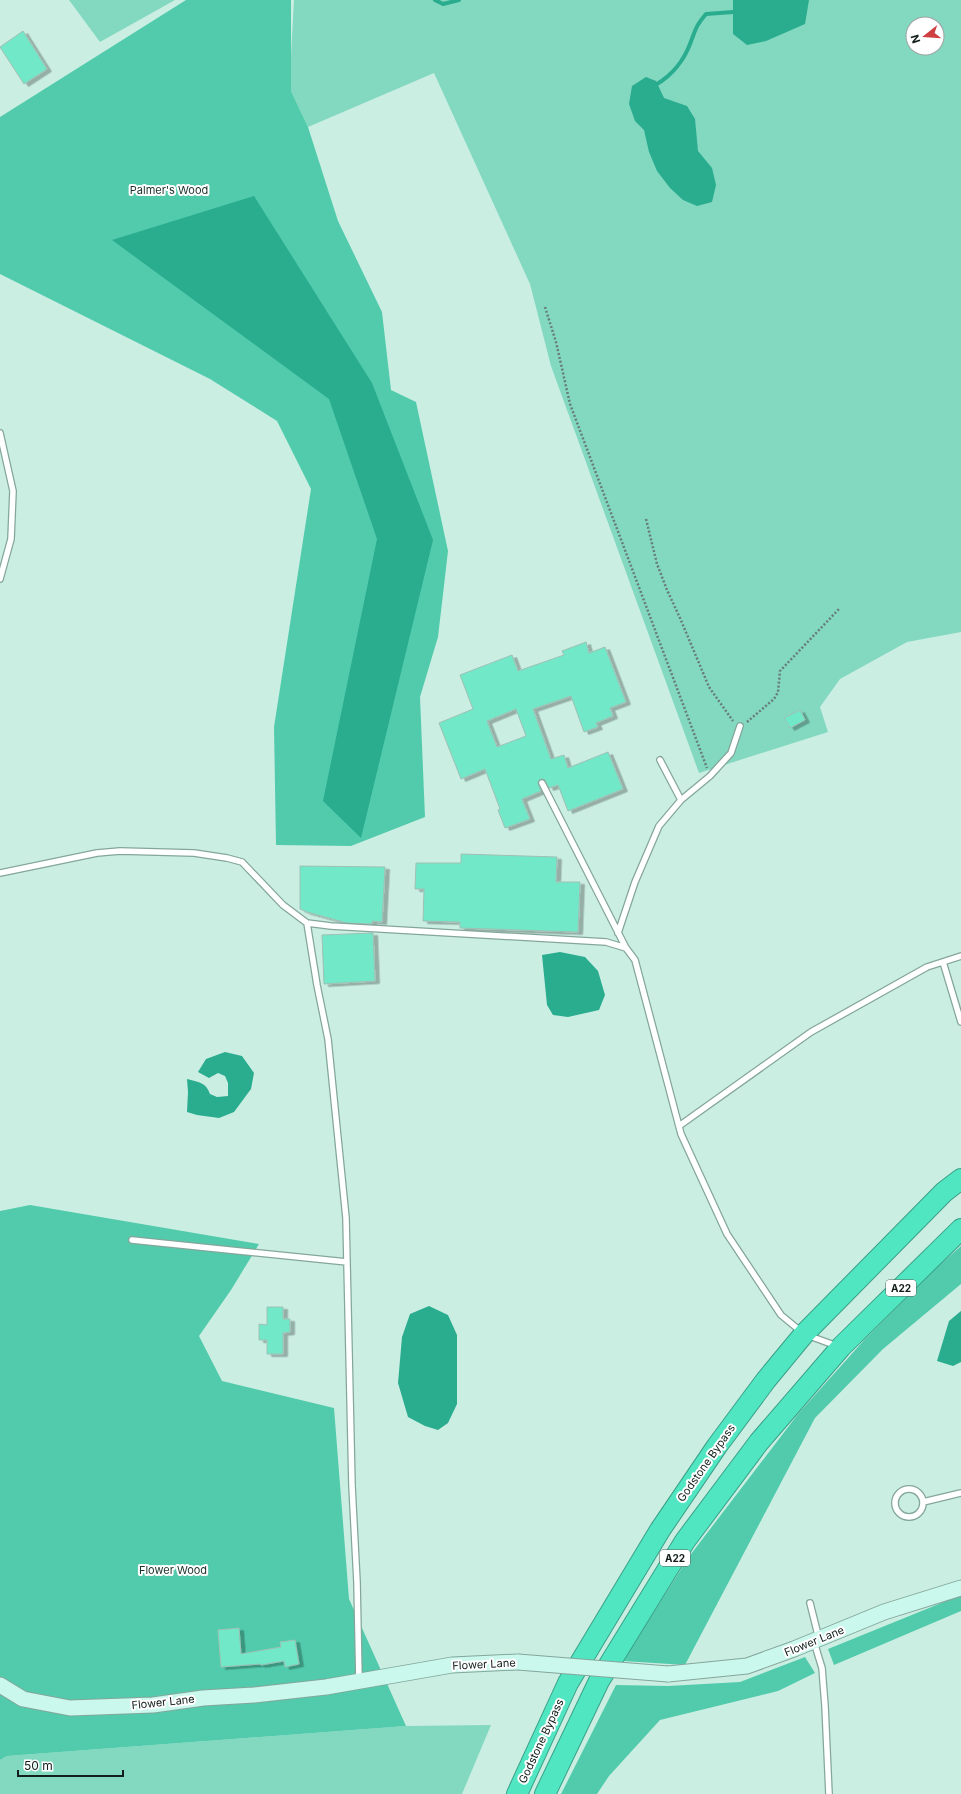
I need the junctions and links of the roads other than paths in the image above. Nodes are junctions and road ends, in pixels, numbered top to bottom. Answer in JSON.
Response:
{"nodes":[{"id":1,"x":0,"y":433,"type":"edge"},
{"id":2,"x":0,"y":579,"type":"edge"},
{"id":3,"x":740,"y":726,"type":"road end"},
{"id":4,"x":660,"y":760,"type":"dead end"},
{"id":5,"x":542,"y":782,"type":"dead end"},
{"id":6,"x":681,"y":800,"type":"junction"},
{"id":7,"x":0,"y":873,"type":"edge"},
{"id":8,"x":307,"y":922,"type":"junction"},
{"id":9,"x":618,"y":933,"type":"junction"},
{"id":10,"x":626,"y":948,"type":"junction"},
{"id":11,"x":961,"y":956,"type":"edge"},
{"id":12,"x":943,"y":962,"type":"junction"},
{"id":13,"x":961,"y":1022,"type":"edge"},
{"id":14,"x":679,"y":1126,"type":"junction"},
{"id":15,"x":961,"y":1179,"type":"edge"},
{"id":16,"x":961,"y":1230,"type":"edge"},
{"id":17,"x":132,"y":1240,"type":"dead end"},
{"id":18,"x":347,"y":1262,"type":"junction"},
{"id":19,"x":804,"y":1334,"type":"junction"},
{"id":20,"x":841,"y":1347,"type":"junction"},
{"id":21,"x":961,"y":1493,"type":"edge"},
{"id":22,"x":923,"y":1502,"type":"junction"},
{"id":23,"x":961,"y":1588,"type":"edge"},
{"id":24,"x":810,"y":1603,"type":"dead end"},
{"id":25,"x":817,"y":1640,"type":"junction"},
{"id":26,"x":360,"y":1681,"type":"junction"},
{"id":27,"x":0,"y":1685,"type":"edge"},
{"id":28,"x":517,"y":1794,"type":"edge"},
{"id":29,"x":545,"y":1794,"type":"edge"},
{"id":30,"x":829,"y":1794,"type":"edge"}],
"edges":[{"from":1,"to":2,"type":"lane"},
{"from":3,"to":6,"type":"lane"},
{"from":4,"to":6,"type":"lane"},
{"from":5,"to":9,"type":"lane"},
{"from":6,"to":9,"type":"lane"},
{"from":7,"to":8,"type":"lane"},
{"from":8,"to":10,"type":"lane"},
{"from":8,"to":18,"type":"lane"},
{"from":9,"to":10,"type":"lane"},
{"from":10,"to":14,"type":"lane"},
{"from":11,"to":12,"type":"lane"},
{"from":12,"to":13,"type":"lane"},
{"from":12,"to":14,"type":"lane"},
{"from":14,"to":19,"type":"lane"},
{"from":15,"to":19,"type":"highway","name":"Godstone Bypass","number":"A22"},
{"from":16,"to":20,"type":"highway","number":"A22"},
{"from":17,"to":18,"type":"lane"},
{"from":18,"to":26,"type":"lane"},
{"from":19,"to":20,"type":"lane"},
{"from":19,"to":28,"type":"highway","name":"Godstone Bypass","number":"A22"},
{"from":20,"to":29,"type":"highway","number":"A22"},
{"from":21,"to":22,"type":"lane"},
{"from":22,"to":22,"type":"lane"},
{"from":23,"to":25,"type":"street","name":"Flower Lane"},
{"from":24,"to":25,"type":"lane"},
{"from":25,"to":26,"type":"street","name":"Flower Lane","bridge":true},
{"from":25,"to":30,"type":"lane"},
{"from":26,"to":27,"type":"street","name":"Flower Lane"}]}
